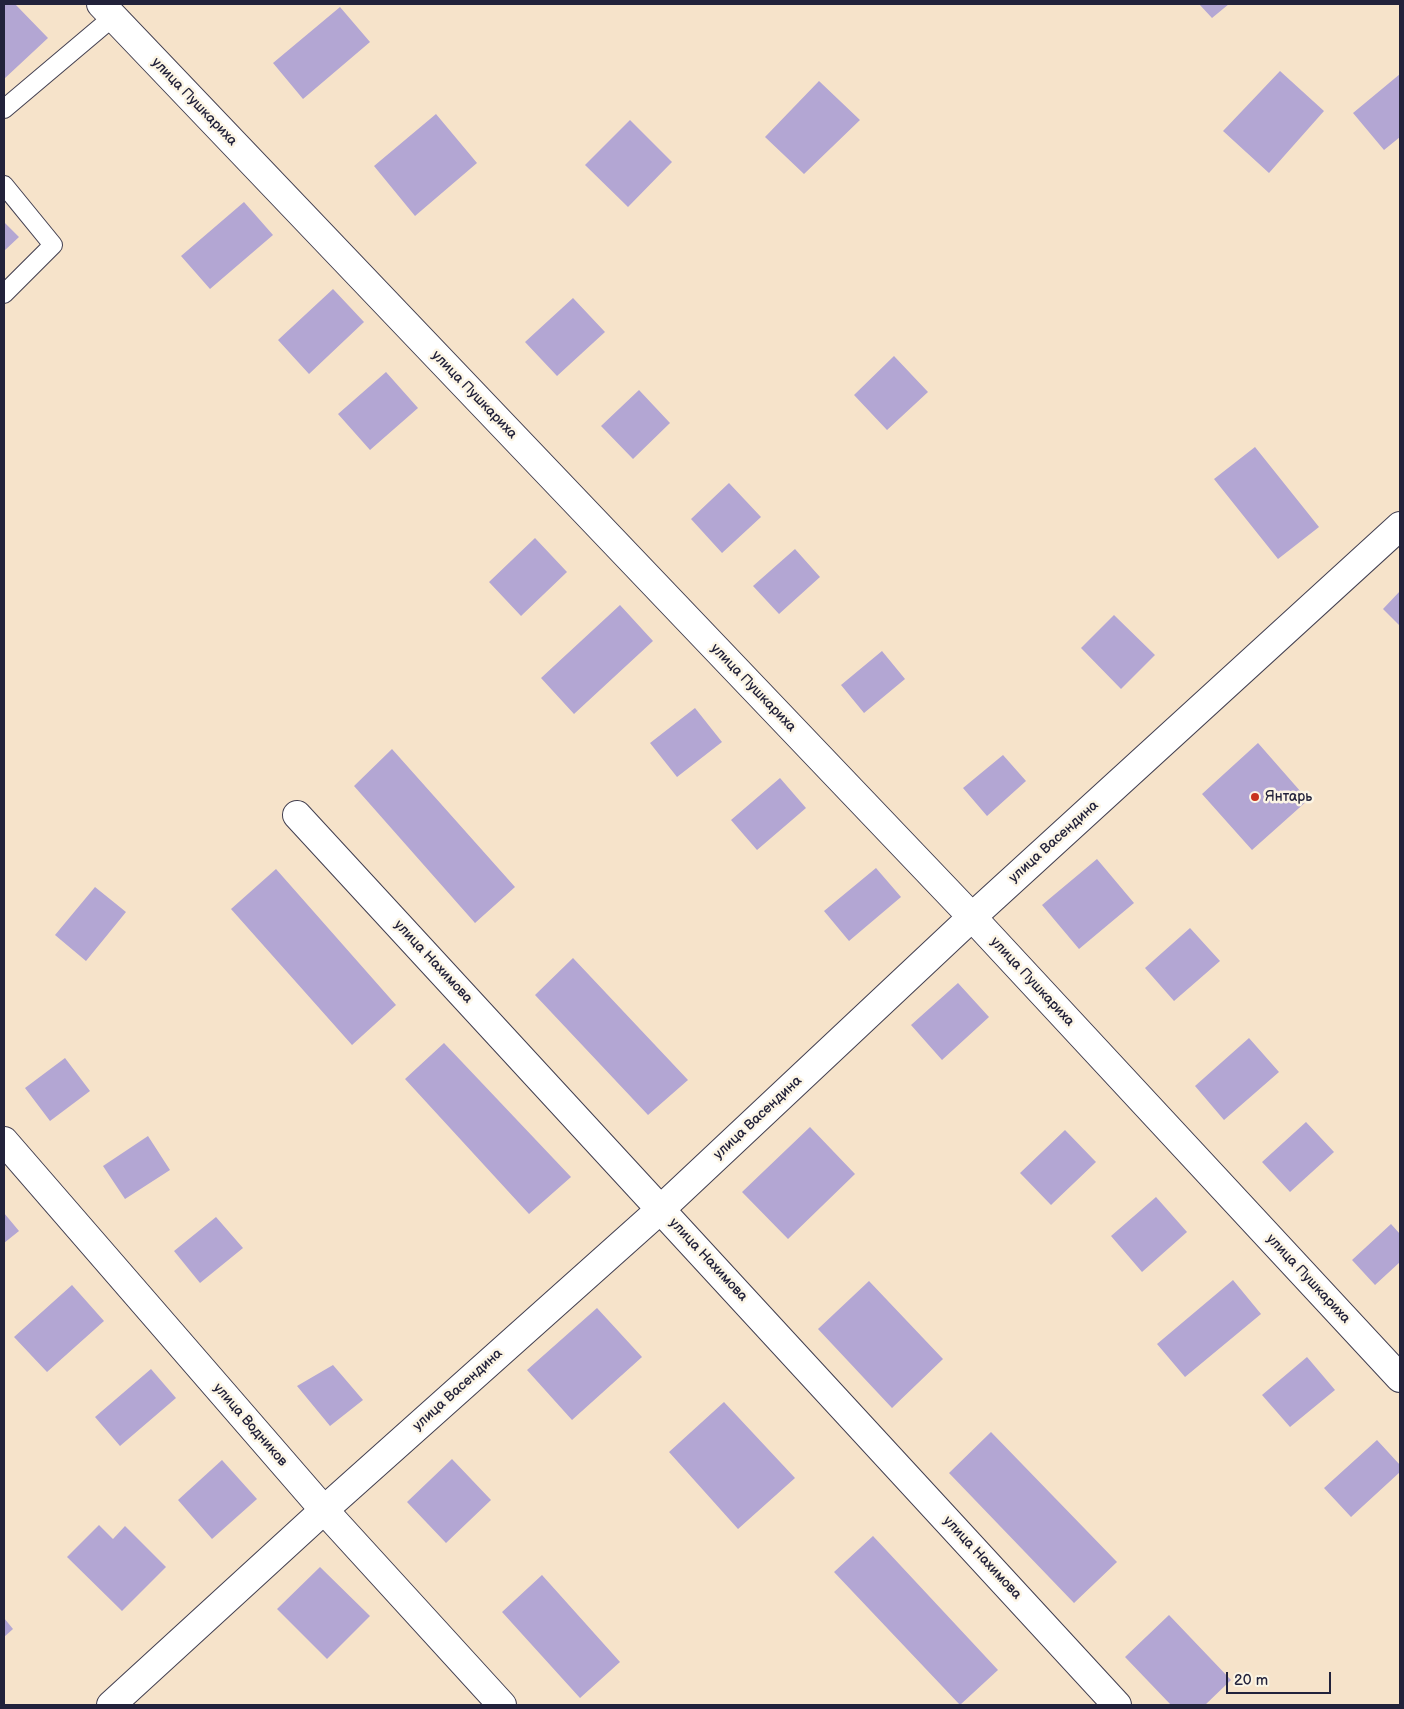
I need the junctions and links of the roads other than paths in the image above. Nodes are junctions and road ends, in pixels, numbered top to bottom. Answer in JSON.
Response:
{"nodes":[{"id":1,"x":107,"y":10,"type":"edge"},
{"id":2,"x":4,"y":109,"type":"edge"},
{"id":3,"x":4,"y":184,"type":"edge"},
{"id":4,"x":4,"y":294,"type":"edge"},
{"id":5,"x":1400,"y":526,"type":"edge"},
{"id":6,"x":297,"y":815,"type":"dead end"},
{"id":7,"x":972,"y":918,"type":"junction"},
{"id":8,"x":4,"y":1141,"type":"edge"},
{"id":9,"x":661,"y":1209,"type":"junction"},
{"id":10,"x":1400,"y":1378,"type":"edge"},
{"id":11,"x":324,"y":1510,"type":"junction"},
{"id":12,"x":111,"y":1705,"type":"edge"},
{"id":13,"x":502,"y":1705,"type":"edge"},
{"id":14,"x":1117,"y":1705,"type":"edge"}],
"edges":[{"from":1,"to":2,"type":"lane"},
{"from":1,"to":7,"type":"street","name":"улица Пушкариха"},
{"from":3,"to":4,"type":"lane"},
{"from":5,"to":7,"type":"street","name":"улица Васендина"},
{"from":6,"to":9,"type":"street","name":"улица Нахимова"},
{"from":7,"to":9,"type":"street","name":"улица Васендина"},
{"from":7,"to":10,"type":"street","name":"улица Пушкариха"},
{"from":8,"to":11,"type":"street","name":"улица Водников"},
{"from":9,"to":11,"type":"street","name":"улица Васендина"},
{"from":9,"to":14,"type":"street","name":"улица Нахимова"},
{"from":11,"to":12,"type":"street","name":"улица Васендина"},
{"from":11,"to":13,"type":"street","name":"улица Водников"}]}
